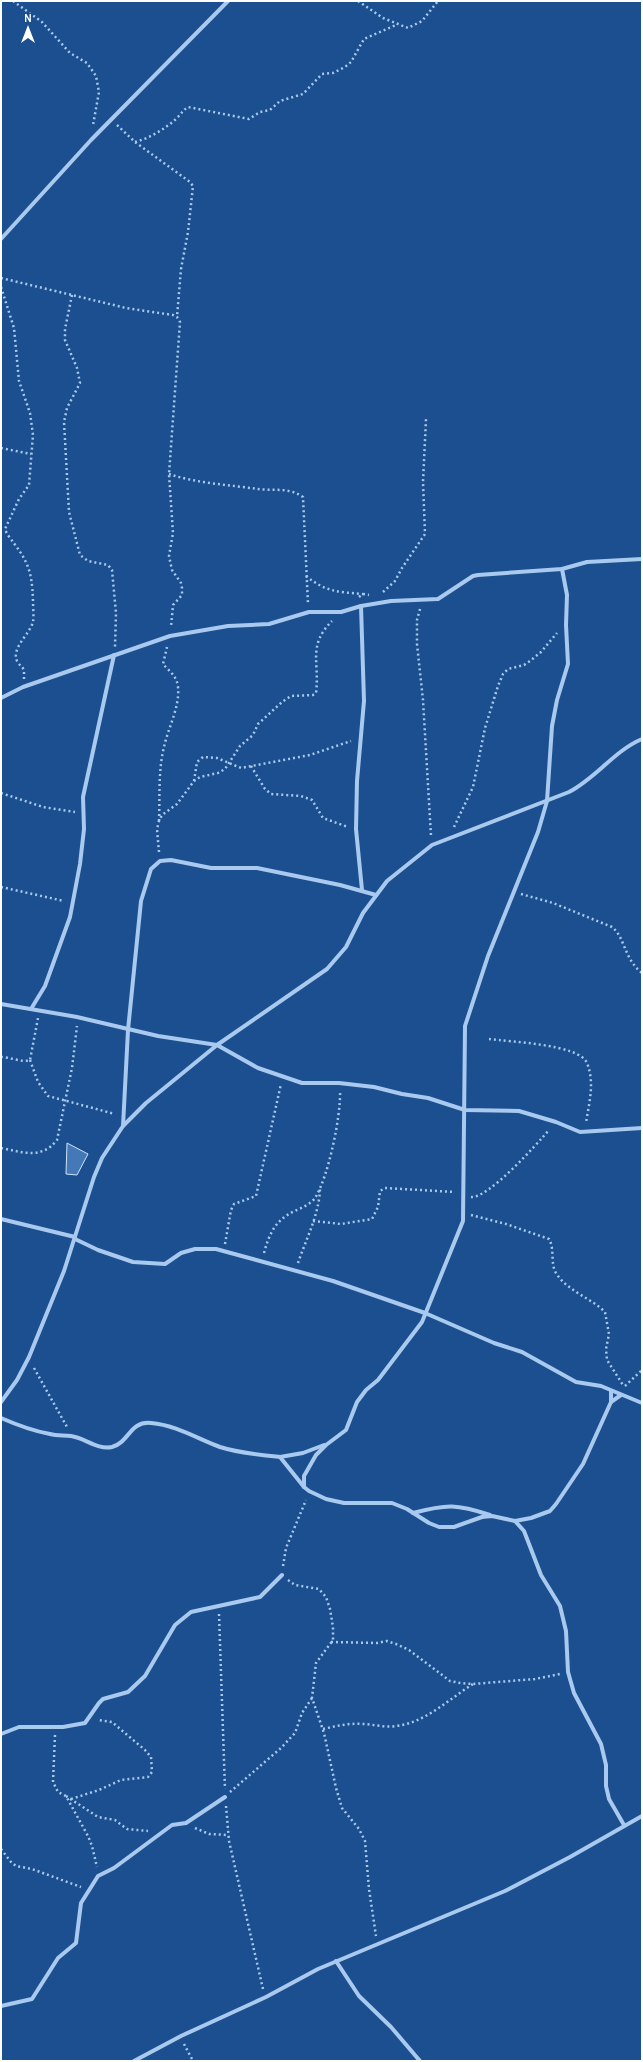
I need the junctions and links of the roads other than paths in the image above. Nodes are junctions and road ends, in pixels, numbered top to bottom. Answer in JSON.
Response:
{"nodes":[{"id":1,"x":228,"y":1,"type":"edge"},
{"id":2,"x":1,"y":239,"type":"edge"},
{"id":3,"x":642,"y":559,"type":"edge"},
{"id":4,"x":562,"y":568,"type":"junction"},
{"id":5,"x":361,"y":606,"type":"junction"},
{"id":6,"x":114,"y":655,"type":"junction"},
{"id":7,"x":1,"y":698,"type":"edge"},
{"id":8,"x":642,"y":739,"type":"edge"},
{"id":9,"x":547,"y":801,"type":"junction"},
{"id":10,"x":362,"y":890,"type":"junction"},
{"id":11,"x":376,"y":895,"type":"junction"},
{"id":12,"x":1,"y":1004,"type":"edge"},
{"id":13,"x":32,"y":1009,"type":"junction"},
{"id":14,"x":128,"y":1030,"type":"junction"},
{"id":15,"x":217,"y":1044,"type":"junction"},
{"id":16,"x":465,"y":1110,"type":"junction"},
{"id":17,"x":123,"y":1126,"type":"junction"},
{"id":18,"x":642,"y":1128,"type":"edge"},
{"id":19,"x":1,"y":1219,"type":"edge"},
{"id":20,"x":75,"y":1238,"type":"junction"},
{"id":21,"x":425,"y":1313,"type":"junction"},
{"id":22,"x":611,"y":1391,"type":"junction"},
{"id":23,"x":621,"y":1395,"type":"junction"},
{"id":24,"x":1,"y":1402,"type":"edge"},
{"id":25,"x":610,"y":1402,"type":"junction"},
{"id":26,"x":642,"y":1403,"type":"edge"},
{"id":27,"x":1,"y":1418,"type":"edge"},
{"id":28,"x":326,"y":1445,"type":"junction"},
{"id":29,"x":280,"y":1457,"type":"junction"},
{"id":30,"x":304,"y":1487,"type":"junction"},
{"id":31,"x":413,"y":1513,"type":"junction"},
{"id":32,"x":492,"y":1516,"type":"junction"},
{"id":33,"x":515,"y":1520,"type":"junction"},
{"id":34,"x":282,"y":1575,"type":"road end"},
{"id":35,"x":1,"y":1734,"type":"edge"},
{"id":36,"x":225,"y":1797,"type":"road end"},
{"id":37,"x":642,"y":1816,"type":"edge"},
{"id":38,"x":624,"y":1825,"type":"junction"},
{"id":39,"x":336,"y":1961,"type":"junction"},
{"id":40,"x":1,"y":2006,"type":"edge"},
{"id":41,"x":134,"y":2061,"type":"edge"},
{"id":42,"x":420,"y":2061,"type":"edge"}],
"edges":[{"from":1,"to":2,"type":"street"},
{"from":3,"to":4,"type":"street"},
{"from":4,"to":5,"type":"street"},
{"from":4,"to":9,"type":"street"},
{"from":5,"to":6,"type":"street"},
{"from":5,"to":10,"type":"street"},
{"from":6,"to":7,"type":"street"},
{"from":6,"to":13,"type":"street"},
{"from":8,"to":9,"type":"street"},
{"from":9,"to":11,"type":"street"},
{"from":9,"to":16,"type":"street"},
{"from":10,"to":11,"type":"street"},
{"from":10,"to":14,"type":"street"},
{"from":11,"to":15,"type":"street"},
{"from":12,"to":13,"type":"street"},
{"from":13,"to":14,"type":"street"},
{"from":14,"to":15,"type":"street"},
{"from":14,"to":17,"type":"street"},
{"from":15,"to":16,"type":"street"},
{"from":15,"to":17,"type":"street"},
{"from":16,"to":18,"type":"street"},
{"from":16,"to":21,"type":"street"},
{"from":17,"to":20,"type":"street"},
{"from":19,"to":20,"type":"street"},
{"from":20,"to":21,"type":"street"},
{"from":20,"to":24,"type":"street"},
{"from":21,"to":22,"type":"street"},
{"from":21,"to":28,"type":"street"},
{"from":22,"to":23,"type":"street"},
{"from":22,"to":25,"type":"street"},
{"from":23,"to":25,"type":"street"},
{"from":23,"to":26,"type":"street"},
{"from":25,"to":33,"type":"street"},
{"from":27,"to":29,"type":"street"},
{"from":28,"to":29,"type":"street"},
{"from":28,"to":30,"type":"street"},
{"from":29,"to":30,"type":"street"},
{"from":30,"to":31,"type":"street"},
{"from":31,"to":32,"type":"street"},
{"from":31,"to":32,"type":"street"},
{"from":32,"to":33,"type":"street"},
{"from":33,"to":38,"type":"street"},
{"from":34,"to":35,"type":"street"},
{"from":36,"to":40,"type":"street"},
{"from":37,"to":38,"type":"street"},
{"from":38,"to":39,"type":"street"},
{"from":39,"to":41,"type":"street"},
{"from":39,"to":42,"type":"street"}]}
